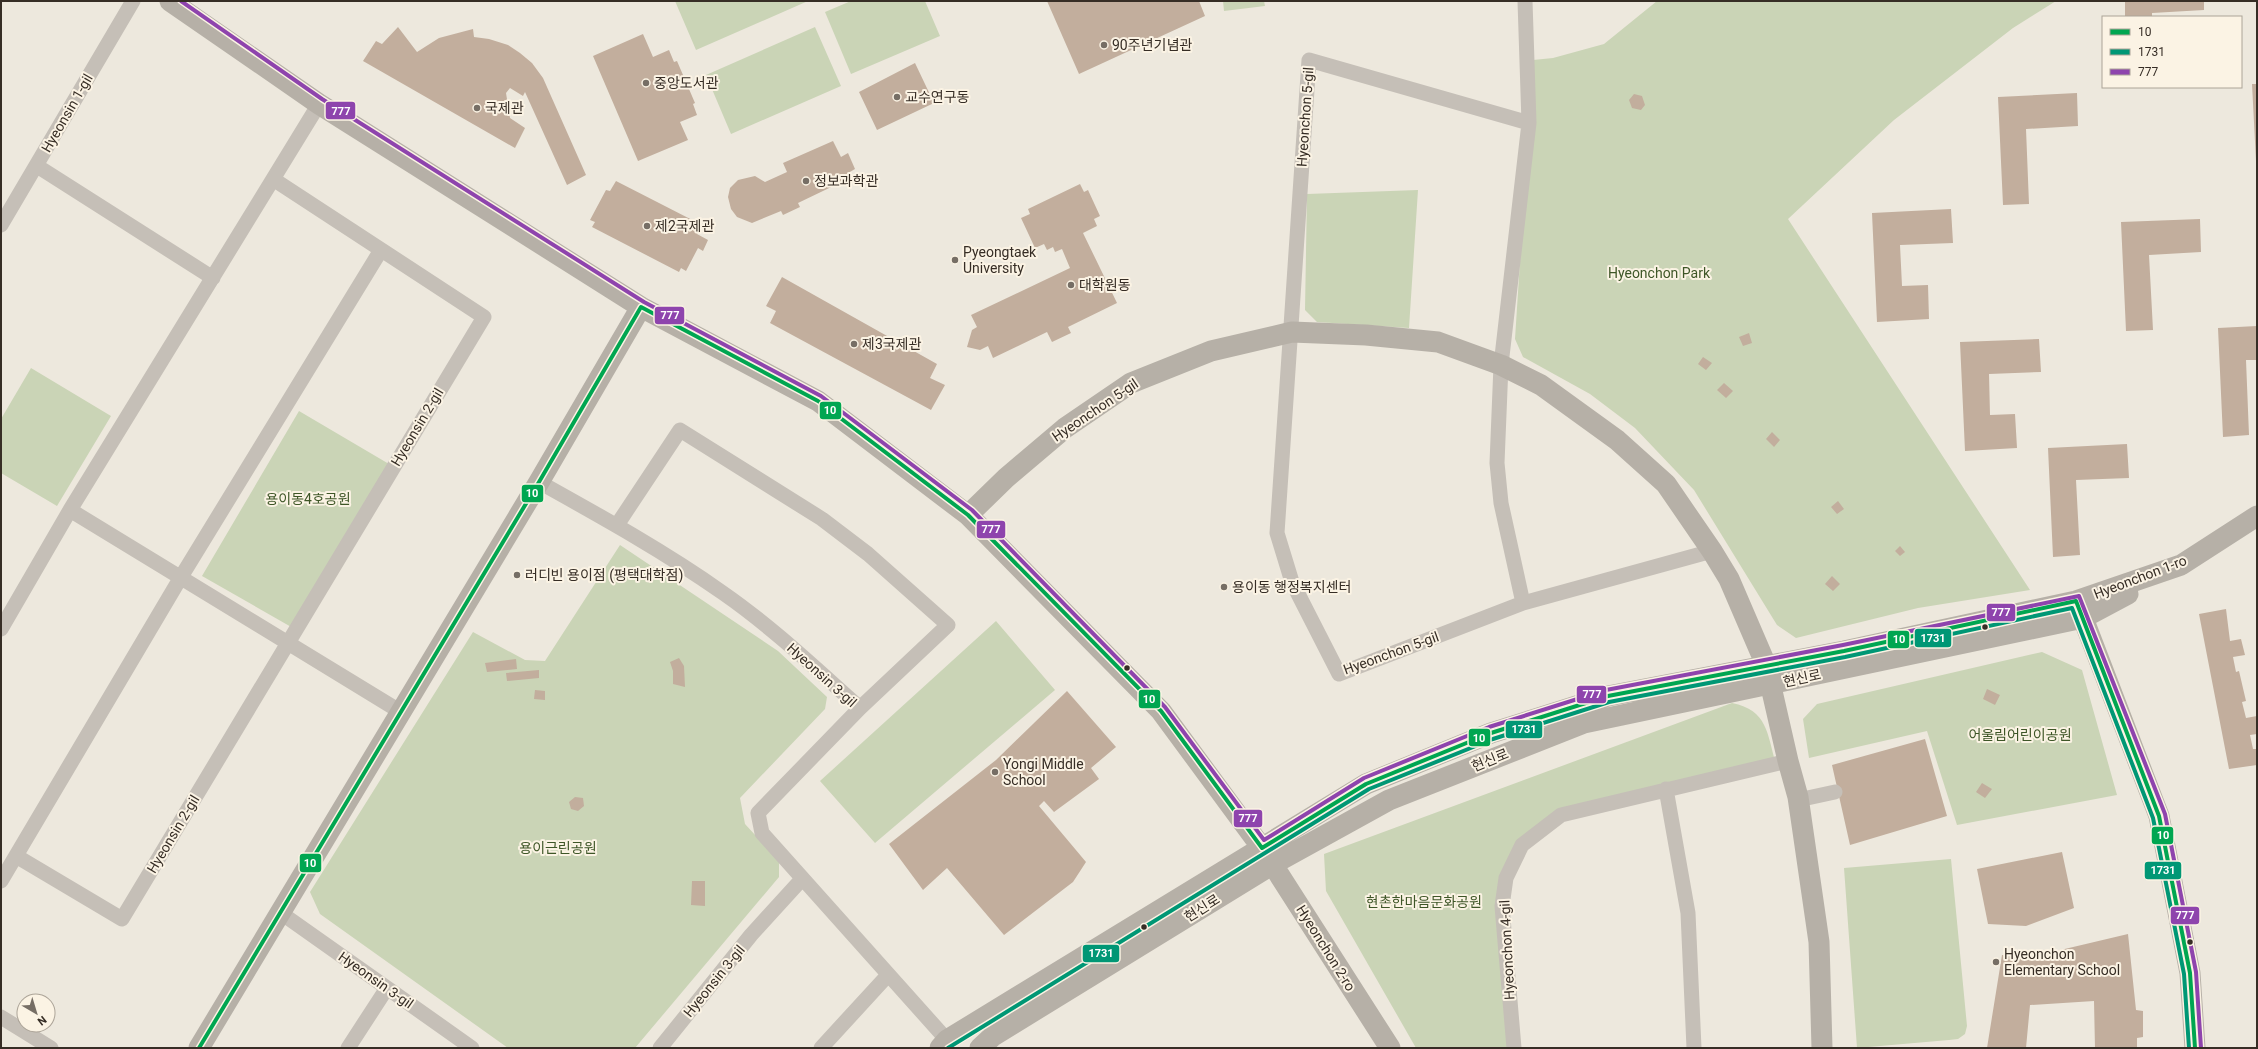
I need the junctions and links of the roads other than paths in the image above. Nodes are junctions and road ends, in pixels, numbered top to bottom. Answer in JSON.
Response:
{"nodes":[{"id":1,"x":133,"y":1,"type":"edge"},
{"id":2,"x":170,"y":1,"type":"edge"},
{"id":3,"x":1525,"y":1,"type":"edge"},
{"id":4,"x":319,"y":104,"type":"junction"},
{"id":5,"x":1529,"y":123,"type":"junction"},
{"id":6,"x":37,"y":166,"type":"junction"},
{"id":7,"x":273,"y":179,"type":"junction"},
{"id":8,"x":1,"y":224,"type":"edge"},
{"id":9,"x":381,"y":250,"type":"junction"},
{"id":10,"x":213,"y":278,"type":"junction"},
{"id":11,"x":641,"y":307,"type":"junction"},
{"id":12,"x":1292,"y":332,"type":"junction"},
{"id":13,"x":1501,"y":365,"type":"junction"},
{"id":14,"x":539,"y":482,"type":"junction"},
{"id":15,"x":70,"y":510,"type":"junction"},
{"id":16,"x":968,"y":515,"type":"junction"},
{"id":17,"x":2257,"y":516,"type":"edge"},
{"id":18,"x":617,"y":525,"type":"junction"},
{"id":19,"x":1712,"y":551,"type":"junction"},
{"id":20,"x":181,"y":577,"type":"junction"},
{"id":21,"x":1523,"y":603,"type":"junction"},
{"id":22,"x":2080,"y":610,"type":"junction"},
{"id":23,"x":1,"y":629,"type":"edge"},
{"id":24,"x":287,"y":643,"type":"junction"},
{"id":25,"x":1769,"y":675,"type":"junction"},
{"id":26,"x":860,"y":708,"type":"junction"},
{"id":27,"x":401,"y":712,"type":"junction"},
{"id":28,"x":1788,"y":761,"type":"junction"},
{"id":29,"x":1666,"y":788,"type":"junction"},
{"id":30,"x":1835,"y":792,"type":"dead end"},
{"id":31,"x":1798,"y":800,"type":"junction"},
{"id":32,"x":16,"y":856,"type":"junction"},
{"id":33,"x":1268,"y":856,"type":"junction"},
{"id":34,"x":802,"y":879,"type":"junction"},
{"id":35,"x":1,"y":881,"type":"edge"},
{"id":36,"x":281,"y":913,"type":"junction"},
{"id":37,"x":888,"y":975,"type":"junction"},
{"id":38,"x":387,"y":988,"type":"junction"},
{"id":39,"x":1,"y":1017,"type":"edge"},
{"id":40,"x":943,"y":1044,"type":"edge"},
{"id":41,"x":52,"y":1048,"type":"edge"},
{"id":42,"x":199,"y":1048,"type":"edge"},
{"id":43,"x":348,"y":1048,"type":"edge"},
{"id":44,"x":472,"y":1048,"type":"edge"},
{"id":45,"x":660,"y":1048,"type":"edge"},
{"id":46,"x":821,"y":1048,"type":"edge"},
{"id":47,"x":980,"y":1048,"type":"edge"},
{"id":48,"x":1390,"y":1048,"type":"edge"},
{"id":49,"x":1514,"y":1048,"type":"edge"},
{"id":50,"x":1694,"y":1048,"type":"edge"},
{"id":51,"x":1822,"y":1048,"type":"edge"},
{"id":52,"x":2195,"y":1048,"type":"edge"}],
"edges":[{"from":1,"to":6,"type":"street","name":"Hyeonsin 1-gil"},
{"from":2,"to":4,"type":"street","name":"Hyeonchon 2-ro"},
{"from":3,"to":5,"type":"street"},
{"from":4,"to":7,"type":"street"},
{"from":4,"to":11,"type":"street","name":"Hyeonchon 2-ro"},
{"from":5,"to":12,"type":"street","name":"Hyeonchon 5-gil"},
{"from":5,"to":13,"type":"street"},
{"from":6,"to":8,"type":"street","name":"Hyeonsin 1-gil"},
{"from":6,"to":10,"type":"street"},
{"from":7,"to":9,"type":"street","name":"Hyeonsin 2-gil"},
{"from":7,"to":10,"type":"street"},
{"from":9,"to":20,"type":"street"},
{"from":9,"to":24,"type":"street","name":"Hyeonsin 2-gil"},
{"from":10,"to":15,"type":"street"},
{"from":11,"to":14,"type":"street"},
{"from":11,"to":16,"type":"street","name":"Hyeonchon 2-ro"},
{"from":12,"to":13,"type":"street","name":"Hyeonchon 5-gil"},
{"from":12,"to":16,"type":"street","name":"Hyeonchon 5-gil"},
{"from":12,"to":21,"type":"street","name":"Hyeonchon 5-gil"},
{"from":13,"to":19,"type":"street","name":"Hyeonchon 5-gil"},
{"from":13,"to":21,"type":"street"},
{"from":14,"to":18,"type":"street","name":"Hyeonsin 3-gil"},
{"from":14,"to":27,"type":"street"},
{"from":15,"to":20,"type":"street"},
{"from":15,"to":23,"type":"street"},
{"from":16,"to":33,"type":"street","name":"Hyeonchon 2-ro"},
{"from":17,"to":22,"type":"street","name":"Hyeonchon 1-ro"},
{"from":18,"to":26,"type":"street","name":"Hyeonsin 3-gil"},
{"from":18,"to":26,"type":"street"},
{"from":19,"to":21,"type":"street","name":"Hyeonchon 5-gil"},
{"from":19,"to":25,"type":"street","name":"Hyeonchon 5-gil"},
{"from":20,"to":24,"type":"street"},
{"from":20,"to":32,"type":"street"},
{"from":22,"to":25,"type":"street","name":"현신로"},
{"from":22,"to":52,"type":"street"},
{"from":24,"to":27,"type":"street"},
{"from":24,"to":32,"type":"street","name":"Hyeonsin 2-gil"},
{"from":25,"to":28,"type":"street"},
{"from":25,"to":33,"type":"street"},
{"from":26,"to":34,"type":"street","name":"Hyeonsin 3-gil"},
{"from":27,"to":36,"type":"street"},
{"from":28,"to":29,"type":"street","name":"Hyeonchon 4-gil"},
{"from":28,"to":31,"type":"street"},
{"from":29,"to":49,"type":"street","name":"Hyeonchon 4-gil"},
{"from":29,"to":50,"type":"street"},
{"from":30,"to":31,"type":"street"},
{"from":31,"to":51,"type":"street"},
{"from":32,"to":35,"type":"street"},
{"from":33,"to":40,"type":"street"},
{"from":33,"to":47,"type":"street","name":"현신로"},
{"from":33,"to":48,"type":"street","name":"Hyeonchon 2-ro"},
{"from":34,"to":37,"type":"street","name":"Hyeonsin 3-gil"},
{"from":34,"to":45,"type":"street","name":"Hyeonsin 3-gil"},
{"from":36,"to":38,"type":"street","name":"Hyeonsin 3-gil"},
{"from":36,"to":42,"type":"street"},
{"from":37,"to":40,"type":"street","name":"Hyeonsin 3-gil"},
{"from":37,"to":46,"type":"street"},
{"from":38,"to":43,"type":"street"},
{"from":38,"to":44,"type":"street","name":"Hyeonsin 3-gil"},
{"from":39,"to":41,"type":"street"}]}
